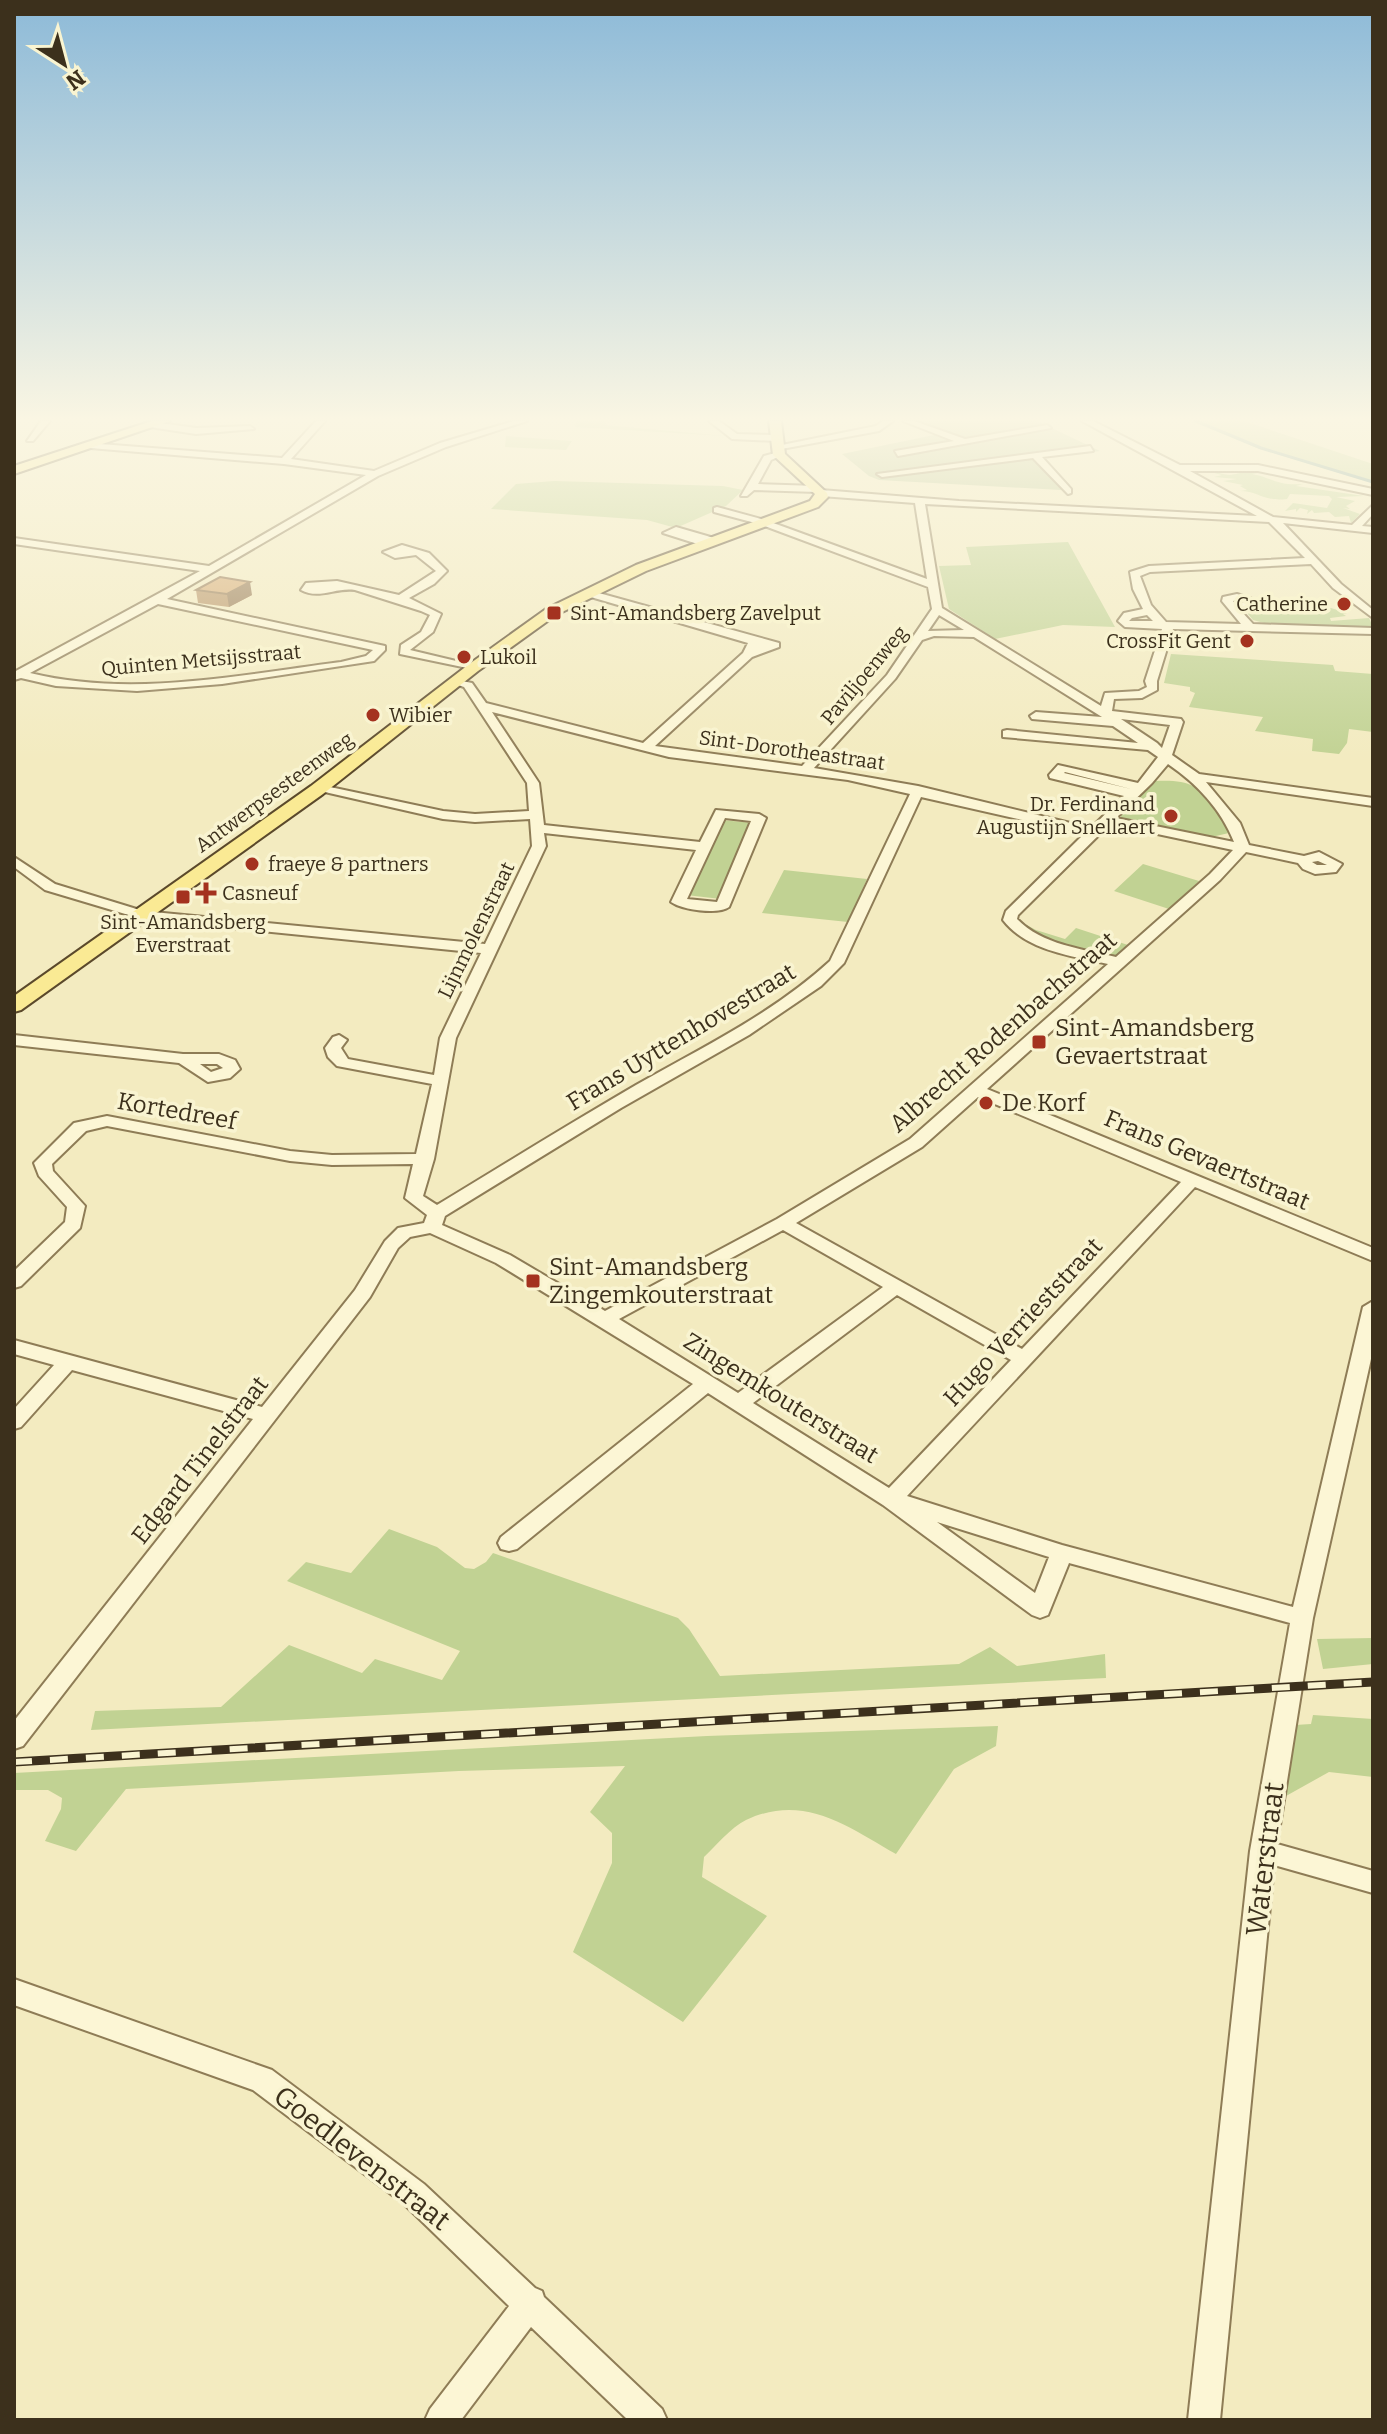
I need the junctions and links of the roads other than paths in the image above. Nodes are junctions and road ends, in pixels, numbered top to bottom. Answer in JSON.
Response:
{"nodes":[{"id":1,"x":270,"y":535,"type":"edge"},
{"id":2,"x":726,"y":535,"type":"edge"},
{"id":3,"x":796,"y":535,"type":"edge"},
{"id":4,"x":925,"y":535,"type":"edge"},
{"id":5,"x":1285,"y":535,"type":"edge"},
{"id":6,"x":14,"y":541,"type":"edge"},
{"id":7,"x":416,"y":552,"type":"dead end"},
{"id":8,"x":1313,"y":561,"type":"junction"},
{"id":9,"x":211,"y":569,"type":"junction"},
{"id":10,"x":901,"y":573,"type":"junction"},
{"id":11,"x":932,"y":573,"type":"junction"},
{"id":12,"x":344,"y":586,"type":"dead end"},
{"id":13,"x":935,"y":586,"type":"junction"},
{"id":14,"x":588,"y":593,"type":"junction"},
{"id":15,"x":400,"y":599,"type":"junction"},
{"id":16,"x":157,"y":600,"type":"junction"},
{"id":17,"x":937,"y":609,"type":"junction"},
{"id":18,"x":1235,"y":610,"type":"dead end"},
{"id":19,"x":1150,"y":611,"type":"junction"},
{"id":20,"x":1373,"y":615,"type":"edge"},
{"id":21,"x":1159,"y":624,"type":"junction"},
{"id":22,"x":1249,"y":627,"type":"junction"},
{"id":23,"x":1373,"y":631,"type":"edge"},
{"id":24,"x":976,"y":634,"type":"junction"},
{"id":25,"x":920,"y":637,"type":"junction"},
{"id":26,"x":422,"y":638,"type":"junction"},
{"id":27,"x":751,"y":639,"type":"junction"},
{"id":28,"x":418,"y":654,"type":"junction"},
{"id":29,"x":748,"y":655,"type":"junction"},
{"id":30,"x":473,"y":668,"type":"junction"},
{"id":31,"x":17,"y":676,"type":"edge"},
{"id":32,"x":456,"y":681,"type":"junction"},
{"id":33,"x":483,"y":706,"type":"junction"},
{"id":34,"x":1105,"y":714,"type":"junction"},
{"id":35,"x":1118,"y":722,"type":"junction"},
{"id":36,"x":1007,"y":734,"type":"dead end"},
{"id":37,"x":1043,"y":738,"type":"junction"},
{"id":38,"x":1153,"y":746,"type":"junction"},
{"id":39,"x":645,"y":748,"type":"junction"},
{"id":40,"x":1166,"y":757,"type":"junction"},
{"id":41,"x":806,"y":769,"type":"junction"},
{"id":42,"x":1153,"y":777,"type":"junction"},
{"id":43,"x":1195,"y":777,"type":"junction"},
{"id":44,"x":321,"y":787,"type":"junction"},
{"id":45,"x":918,"y":790,"type":"junction"},
{"id":46,"x":1137,"y":790,"type":"junction"},
{"id":47,"x":1373,"y":802,"type":"edge"},
{"id":48,"x":1109,"y":820,"type":"junction"},
{"id":49,"x":537,"y":821,"type":"junction"},
{"id":50,"x":1096,"y":833,"type":"junction"},
{"id":51,"x":704,"y":847,"type":"junction"},
{"id":52,"x":1243,"y":847,"type":"junction"},
{"id":53,"x":1304,"y":860,"type":"dead end"},
{"id":54,"x":14,"y":861,"type":"edge"},
{"id":55,"x":142,"y":915,"type":"junction"},
{"id":56,"x":490,"y":949,"type":"junction"},
{"id":57,"x":1120,"y":963,"type":"junction"},
{"id":58,"x":14,"y":1006,"type":"edge"},
{"id":59,"x":14,"y":1040,"type":"edge"},
{"id":60,"x":339,"y":1040,"type":"dead end"},
{"id":61,"x":183,"y":1059,"type":"dead end"},
{"id":62,"x":441,"y":1081,"type":"junction"},
{"id":63,"x":978,"y":1091,"type":"junction"},
{"id":64,"x":425,"y":1159,"type":"junction"},
{"id":65,"x":1192,"y":1180,"type":"junction"},
{"id":66,"x":434,"y":1220,"type":"junction"},
{"id":67,"x":783,"y":1223,"type":"junction"},
{"id":68,"x":1373,"y":1255,"type":"edge"},
{"id":69,"x":14,"y":1282,"type":"edge"},
{"id":70,"x":895,"y":1287,"type":"junction"},
{"id":71,"x":1373,"y":1307,"type":"edge"},
{"id":72,"x":605,"y":1319,"type":"junction"},
{"id":73,"x":14,"y":1347,"type":"edge"},
{"id":74,"x":1025,"y":1359,"type":"junction"},
{"id":75,"x":68,"y":1362,"type":"junction"},
{"id":76,"x":707,"y":1383,"type":"junction"},
{"id":77,"x":739,"y":1403,"type":"junction"},
{"id":78,"x":268,"y":1416,"type":"junction"},
{"id":79,"x":14,"y":1422,"type":"edge"},
{"id":80,"x":891,"y":1499,"type":"junction"},
{"id":81,"x":509,"y":1543,"type":"dead end"},
{"id":82,"x":1062,"y":1553,"type":"junction"},
{"id":83,"x":1302,"y":1618,"type":"junction"},
{"id":84,"x":14,"y":1739,"type":"edge"},
{"id":85,"x":1263,"y":1851,"type":"junction"},
{"id":86,"x":1373,"y":1882,"type":"edge"},
{"id":87,"x":14,"y":1992,"type":"edge"},
{"id":88,"x":531,"y":2302,"type":"junction"},
{"id":89,"x":441,"y":2420,"type":"edge"},
{"id":90,"x":651,"y":2420,"type":"edge"},
{"id":91,"x":1204,"y":2420,"type":"edge"}],
"edges":[{"from":1,"to":9,"type":"street"},
{"from":2,"to":14,"type":"main road","name":"Antwerpsesteenweg"},
{"from":3,"to":10,"type":"street"},
{"from":4,"to":11,"type":"street"},
{"from":5,"to":8,"type":"street"},
{"from":6,"to":9,"type":"street"},
{"from":7,"to":15,"type":"street"},
{"from":8,"to":19,"type":"street"},
{"from":8,"to":20,"type":"street"},
{"from":9,"to":16,"type":"street"},
{"from":10,"to":11,"type":"street"},
{"from":10,"to":13,"type":"street"},
{"from":11,"to":13,"type":"street"},
{"from":12,"to":15,"type":"street"},
{"from":13,"to":17,"type":"street"},
{"from":14,"to":27,"type":"street"},
{"from":14,"to":30,"type":"main road","name":"Antwerpsesteenweg"},
{"from":15,"to":26,"type":"street"},
{"from":16,"to":31,"type":"street"},
{"from":16,"to":31,"type":"street","name":"Quinten Metsijsstraat"},
{"from":17,"to":24,"type":"street"},
{"from":17,"to":25,"type":"street","name":"Paviljoenweg"},
{"from":18,"to":22,"type":"street"},
{"from":19,"to":21,"type":"street"},
{"from":19,"to":21,"type":"street"},
{"from":21,"to":22,"type":"street"},
{"from":21,"to":34,"type":"street"},
{"from":22,"to":23,"type":"street"},
{"from":24,"to":25,"type":"street"},
{"from":24,"to":34,"type":"street"},
{"from":25,"to":41,"type":"street","name":"Paviljoenweg"},
{"from":26,"to":28,"type":"street"},
{"from":26,"to":28,"type":"street"},
{"from":27,"to":29,"type":"street"},
{"from":27,"to":29,"type":"street"},
{"from":28,"to":30,"type":"street"},
{"from":29,"to":39,"type":"street"},
{"from":30,"to":32,"type":"main road","name":"Antwerpsesteenweg"},
{"from":32,"to":33,"type":"street","name":"Lijnmolenstraat"},
{"from":32,"to":44,"type":"main road","name":"Antwerpsesteenweg"},
{"from":33,"to":39,"type":"street","name":"Sint-Dorotheastraat"},
{"from":33,"to":49,"type":"street","name":"Lijnmolenstraat"},
{"from":34,"to":35,"type":"street"},
{"from":34,"to":40,"type":"street"},
{"from":35,"to":37,"type":"street"},
{"from":35,"to":38,"type":"street"},
{"from":36,"to":37,"type":"street"},
{"from":37,"to":38,"type":"street"},
{"from":38,"to":40,"type":"street"},
{"from":39,"to":41,"type":"street","name":"Sint-Dorotheastraat"},
{"from":40,"to":42,"type":"street"},
{"from":40,"to":43,"type":"street"},
{"from":41,"to":45,"type":"street","name":"Sint-Dorotheastraat"},
{"from":42,"to":43,"type":"street"},
{"from":42,"to":46,"type":"street"},
{"from":43,"to":47,"type":"street"},
{"from":43,"to":52,"type":"street"},
{"from":44,"to":49,"type":"street"},
{"from":44,"to":55,"type":"main road","name":"Antwerpsesteenweg"},
{"from":45,"to":50,"type":"street","name":"Sint-Dorotheastraat"},
{"from":45,"to":66,"type":"street","name":"Frans Uyttenhovestraat"},
{"from":46,"to":46,"type":"street"},
{"from":46,"to":48,"type":"street"},
{"from":48,"to":50,"type":"street"},
{"from":48,"to":52,"type":"street"},
{"from":49,"to":51,"type":"street"},
{"from":49,"to":56,"type":"street","name":"Lijnmolenstraat"},
{"from":50,"to":57,"type":"street"},
{"from":51,"to":51,"type":"street"},
{"from":52,"to":53,"type":"street"},
{"from":52,"to":57,"type":"street","name":"Albrecht Rodenbachstraat"},
{"from":54,"to":55,"type":"street"},
{"from":55,"to":56,"type":"street"},
{"from":55,"to":58,"type":"main road","name":"Antwerpsesteenweg"},
{"from":56,"to":62,"type":"street","name":"Lijnmolenstraat"},
{"from":57,"to":63,"type":"street","name":"Albrecht Rodenbachstraat"},
{"from":59,"to":61,"type":"street"},
{"from":60,"to":62,"type":"street"},
{"from":62,"to":64,"type":"street","name":"Lijnmolenstraat"},
{"from":63,"to":65,"type":"street","name":"Frans Gevaertstraat"},
{"from":63,"to":67,"type":"street","name":"Albrecht Rodenbachstraat"},
{"from":64,"to":66,"type":"street","name":"Lijnmolenstraat"},
{"from":64,"to":69,"type":"street","name":"Kortedreef"},
{"from":65,"to":68,"type":"street","name":"Frans Gevaertstraat"},
{"from":65,"to":74,"type":"street","name":"Hugo Verrieststraat"},
{"from":66,"to":72,"type":"street","name":"Zingemkouterstraat"},
{"from":66,"to":78,"type":"street","name":"Edgard Tinelstraat"},
{"from":67,"to":70,"type":"street"},
{"from":67,"to":72,"type":"street","name":"Albrecht Rodenbachstraat"},
{"from":70,"to":74,"type":"street"},
{"from":70,"to":77,"type":"street"},
{"from":71,"to":83,"type":"street","name":"Waterstraat"},
{"from":72,"to":76,"type":"street","name":"Zingemkouterstraat"},
{"from":73,"to":75,"type":"street"},
{"from":74,"to":80,"type":"street","name":"Hugo Verrieststraat"},
{"from":75,"to":78,"type":"street"},
{"from":75,"to":79,"type":"street"},
{"from":76,"to":77,"type":"street","name":"Zingemkouterstraat"},
{"from":76,"to":81,"type":"street"},
{"from":77,"to":80,"type":"street","name":"Zingemkouterstraat"},
{"from":78,"to":84,"type":"street","name":"Edgard Tinelstraat"},
{"from":80,"to":82,"type":"street","name":"Zingemkouterstraat"},
{"from":80,"to":82,"type":"street","name":"Zingemkouterstraat"},
{"from":82,"to":83,"type":"street","name":"Zingemkouterstraat"},
{"from":83,"to":85,"type":"street","name":"Waterstraat"},
{"from":85,"to":86,"type":"street"},
{"from":85,"to":91,"type":"street","name":"Waterstraat"},
{"from":87,"to":88,"type":"street","name":"Goedlevenstraat"},
{"from":88,"to":89,"type":"street"},
{"from":88,"to":90,"type":"street","name":"Goedlevenstraat"}]}
